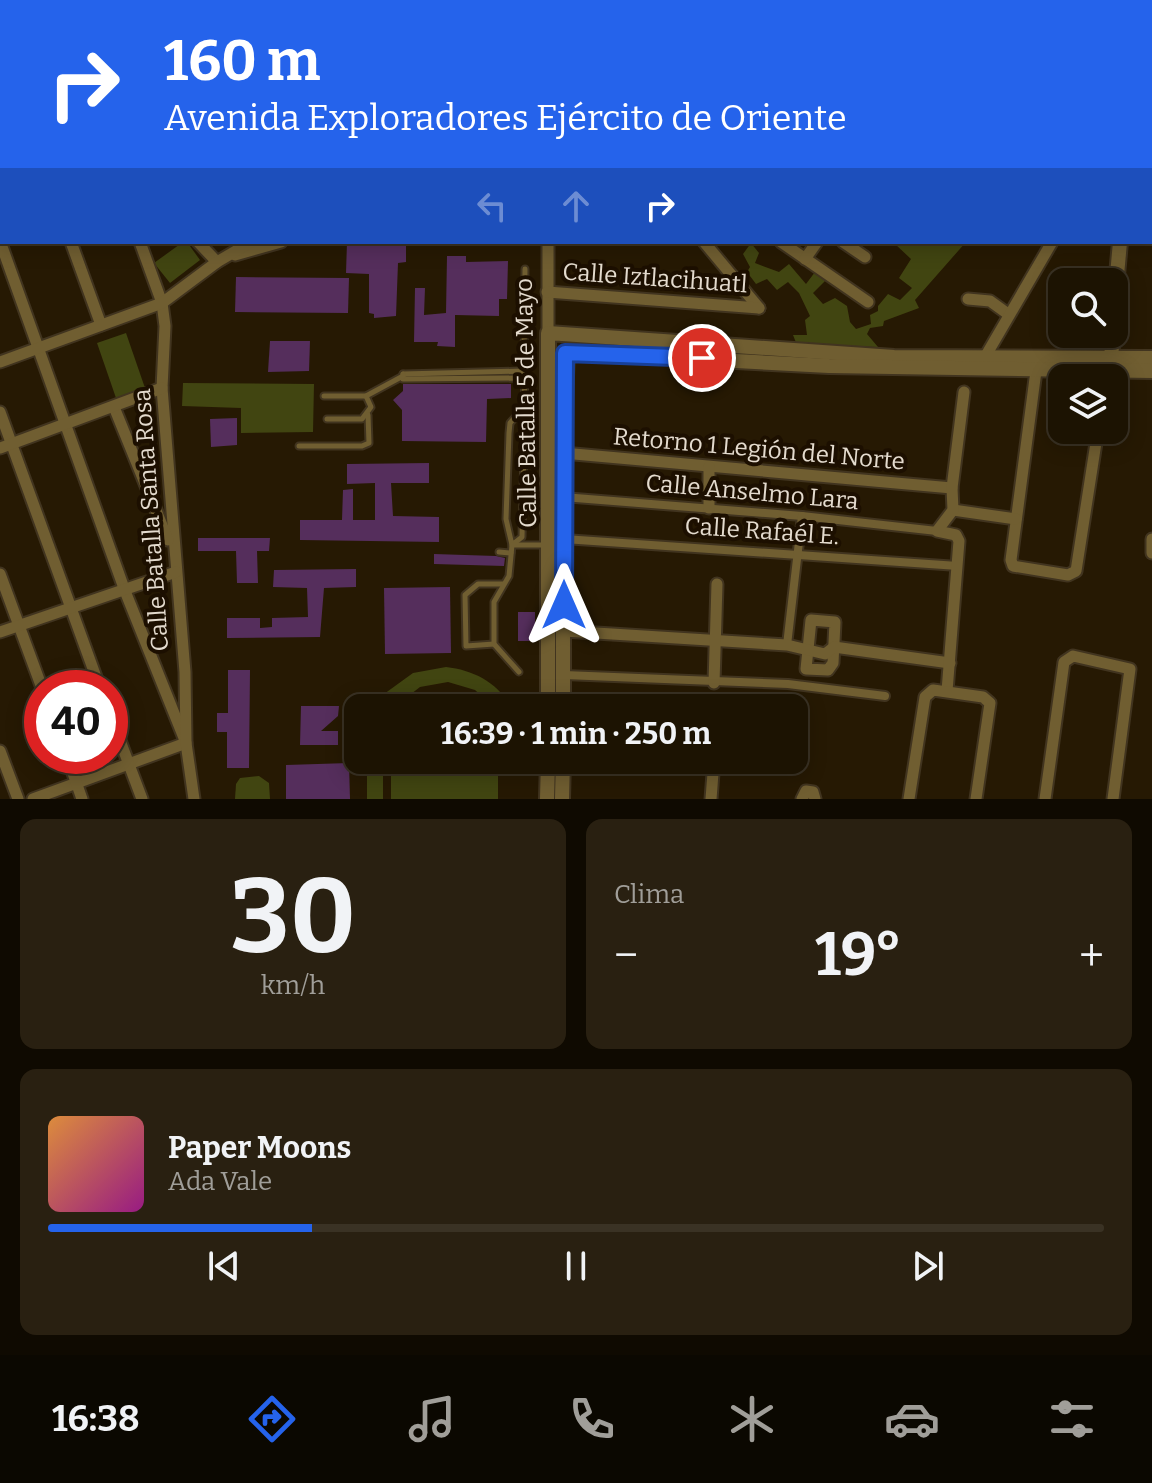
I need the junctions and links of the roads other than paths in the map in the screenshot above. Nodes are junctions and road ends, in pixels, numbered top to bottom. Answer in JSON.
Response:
{"nodes":[{"id":1,"x":1,"y":244,"type":"edge"},
{"id":2,"x":72,"y":244,"type":"edge"},
{"id":3,"x":141,"y":244,"type":"edge"},
{"id":4,"x":201,"y":244,"type":"edge"},
{"id":5,"x":248,"y":244,"type":"edge"},
{"id":6,"x":274,"y":244,"type":"edge"},
{"id":7,"x":540,"y":244,"type":"edge"},
{"id":8,"x":548,"y":244,"type":"edge"},
{"id":9,"x":706,"y":244,"type":"edge"},
{"id":10,"x":784,"y":244,"type":"edge"},
{"id":11,"x":816,"y":244,"type":"edge"},
{"id":12,"x":846,"y":244,"type":"edge"},
{"id":13,"x":1051,"y":244,"type":"edge"},
{"id":14,"x":1120,"y":244,"type":"edge"},
{"id":15,"x":865,"y":257,"type":"dead end"},
{"id":16,"x":222,"y":259,"type":"junction"},
{"id":17,"x":805,"y":259,"type":"junction"},
{"id":18,"x":1118,"y":268,"type":"edge"},
{"id":19,"x":525,"y":269,"type":"dead end"},
{"id":20,"x":546,"y":270,"type":"junction"},
{"id":21,"x":547,"y":292,"type":"junction"},
{"id":22,"x":968,"y":299,"type":"dead end"},
{"id":23,"x":868,"y":302,"type":"dead end"},
{"id":24,"x":162,"y":303,"type":"junction"},
{"id":25,"x":1008,"y":314,"type":"junction"},
{"id":26,"x":101,"y":325,"type":"junction"},
{"id":27,"x":548,"y":333,"type":"junction"},
{"id":28,"x":36,"y":348,"type":"junction"},
{"id":29,"x":985,"y":357,"type":"junction"},
{"id":30,"x":1152,"y":358,"type":"edge"},
{"id":31,"x":0,"y":362,"type":"edge"},
{"id":32,"x":894,"y":362,"type":"junction"},
{"id":33,"x":1057,"y":364,"type":"edge"},
{"id":34,"x":1128,"y":364,"type":"edge"},
{"id":35,"x":1128,"y":370,"type":"edge"},
{"id":36,"x":524,"y":371,"type":"junction"},
{"id":37,"x":1036,"y":371,"type":"junction"},
{"id":38,"x":1048,"y":371,"type":"edge"},
{"id":39,"x":1152,"y":371,"type":"edge"},
{"id":40,"x":403,"y":376,"type":"junction"},
{"id":41,"x":524,"y":378,"type":"junction"},
{"id":42,"x":162,"y":388,"type":"junction"},
{"id":43,"x":964,"y":392,"type":"dead end"},
{"id":44,"x":324,"y":396,"type":"dead end"},
{"id":45,"x":366,"y":396,"type":"junction"},
{"id":46,"x":525,"y":406,"type":"junction"},
{"id":47,"x":114,"y":407,"type":"junction"},
{"id":48,"x":0,"y":412,"type":"edge"},
{"id":49,"x":368,"y":415,"type":"junction"},
{"id":50,"x":327,"y":419,"type":"dead end"},
{"id":51,"x":64,"y":424,"type":"junction"},
{"id":52,"x":1096,"y":444,"type":"edge"},
{"id":53,"x":6,"y":446,"type":"edge"},
{"id":54,"x":299,"y":446,"type":"dead end"},
{"id":55,"x":563,"y":453,"type":"junction"},
{"id":56,"x":709,"y":467,"type":"junction"},
{"id":57,"x":952,"y":488,"type":"junction"},
{"id":58,"x":563,"y":497,"type":"junction"},
{"id":59,"x":709,"y":508,"type":"junction"},
{"id":60,"x":953,"y":510,"type":"junction"},
{"id":61,"x":802,"y":516,"type":"junction"},
{"id":62,"x":1016,"y":519,"type":"junction"},
{"id":63,"x":937,"y":531,"type":"junction"},
{"id":64,"x":1152,"y":539,"type":"edge"},
{"id":65,"x":554,"y":541,"type":"junction"},
{"id":66,"x":512,"y":545,"type":"junction"},
{"id":67,"x":173,"y":550,"type":"junction"},
{"id":68,"x":499,"y":552,"type":"dead end"},
{"id":69,"x":511,"y":553,"type":"junction"},
{"id":70,"x":798,"y":553,"type":"junction"},
{"id":71,"x":1152,"y":553,"type":"edge"},
{"id":72,"x":958,"y":566,"type":"junction"},
{"id":73,"x":176,"y":572,"type":"junction"},
{"id":74,"x":0,"y":574,"type":"edge"},
{"id":75,"x":503,"y":584,"type":"junction"},
{"id":76,"x":717,"y":584,"type":"dead end"},
{"id":77,"x":125,"y":591,"type":"junction"},
{"id":78,"x":71,"y":609,"type":"junction"},
{"id":79,"x":19,"y":625,"type":"junction"},
{"id":80,"x":564,"y":631,"type":"junction"},
{"id":81,"x":0,"y":632,"type":"edge"},
{"id":82,"x":715,"y":641,"type":"junction"},
{"id":83,"x":494,"y":644,"type":"junction"},
{"id":84,"x":787,"y":645,"type":"junction"},
{"id":85,"x":834,"y":647,"type":"junction"},
{"id":86,"x":806,"y":649,"type":"junction"},
{"id":87,"x":950,"y":663,"type":"junction"},
{"id":88,"x":35,"y":670,"type":"edge"},
{"id":89,"x":93,"y":670,"type":"edge"},
{"id":90,"x":519,"y":672,"type":"dead end"},
{"id":91,"x":548,"y":674,"type":"junction"},
{"id":92,"x":564,"y":675,"type":"junction"},
{"id":93,"x":714,"y":683,"type":"junction"},
{"id":94,"x":947,"y":691,"type":"junction"},
{"id":95,"x":548,"y":694,"type":"edge"},
{"id":96,"x":563,"y":694,"type":"edge"},
{"id":97,"x":885,"y":696,"type":"dead end"},
{"id":98,"x":186,"y":743,"type":"junction"},
{"id":99,"x":0,"y":751,"type":"edge"},
{"id":100,"x":129,"y":766,"type":"junction"},
{"id":101,"x":73,"y":774,"type":"edge"},
{"id":102,"x":548,"y":774,"type":"edge"},
{"id":103,"x":563,"y":774,"type":"edge"},
{"id":104,"x":713,"y":774,"type":"edge"},
{"id":105,"x":77,"y":784,"type":"junction"},
{"id":106,"x":18,"y":799,"type":"edge"},
{"id":107,"x":33,"y":799,"type":"edge"},
{"id":108,"x":82,"y":799,"type":"edge"},
{"id":109,"x":142,"y":799,"type":"edge"},
{"id":110,"x":194,"y":799,"type":"edge"},
{"id":111,"x":547,"y":799,"type":"edge"},
{"id":112,"x":562,"y":799,"type":"edge"},
{"id":113,"x":711,"y":799,"type":"edge"},
{"id":114,"x":802,"y":799,"type":"edge"},
{"id":115,"x":815,"y":799,"type":"edge"},
{"id":116,"x":909,"y":799,"type":"edge"},
{"id":117,"x":976,"y":799,"type":"edge"},
{"id":118,"x":1045,"y":799,"type":"edge"},
{"id":119,"x":1113,"y":799,"type":"edge"}],
"edges":[{"from":1,"to":28,"type":"street"},
{"from":2,"to":26,"type":"street"},
{"from":3,"to":24,"type":"street","name":"Calle Batalla Santa Rosa"},
{"from":4,"to":16,"type":"street"},
{"from":5,"to":16,"type":"street"},
{"from":6,"to":16,"type":"street"},
{"from":7,"to":20,"type":"street"},
{"from":8,"to":20,"type":"street","name":"Calle Batalla 5 de Mayo"},
{"from":9,"to":21,"type":"street","name":"Calle Iztlacihuatl"},
{"from":10,"to":17,"type":"street"},
{"from":11,"to":17,"type":"street"},
{"from":12,"to":15,"type":"street"},
{"from":13,"to":25,"type":"street"},
{"from":14,"to":18,"type":"street"},
{"from":16,"to":24,"type":"street"},
{"from":17,"to":23,"type":"street"},
{"from":19,"to":36,"type":"lane"},
{"from":20,"to":21,"type":"street","name":"Calle Batalla 5 de Mayo"},
{"from":21,"to":27,"type":"street","name":"Calle Batalla 5 de Mayo"},
{"from":22,"to":25,"type":"street"},
{"from":24,"to":26,"type":"street"},
{"from":24,"to":42,"type":"street","name":"Calle Batalla Santa Rosa"},
{"from":25,"to":29,"type":"street"},
{"from":26,"to":28,"type":"street"},
{"from":27,"to":32,"type":"street"},
{"from":27,"to":65,"type":"street","name":"Calle Batalla 5 de Mayo"},
{"from":28,"to":31,"type":"street"},
{"from":28,"to":51,"type":"street"},
{"from":29,"to":32,"type":"street"},
{"from":29,"to":33,"type":"street"},
{"from":30,"to":34,"type":"street"},
{"from":32,"to":37,"type":"street"},
{"from":32,"to":55,"type":"street","name":"Calle Batalla 5 de Mayo"},
{"from":35,"to":39,"type":"street"},
{"from":36,"to":40,"type":"lane"},
{"from":36,"to":41,"type":"lane"},
{"from":37,"to":38,"type":"street"},
{"from":37,"to":62,"type":"street"},
{"from":40,"to":41,"type":"lane"},
{"from":40,"to":45,"type":"lane"},
{"from":41,"to":46,"type":"lane"},
{"from":42,"to":47,"type":"street"},
{"from":42,"to":67,"type":"street","name":"Calle Batalla Santa Rosa"},
{"from":43,"to":57,"type":"street"},
{"from":44,"to":45,"type":"lane"},
{"from":45,"to":49,"type":"lane"},
{"from":46,"to":66,"type":"lane"},
{"from":46,"to":66,"type":"lane"},
{"from":47,"to":51,"type":"street"},
{"from":47,"to":67,"type":"street"},
{"from":48,"to":53,"type":"street"},
{"from":49,"to":50,"type":"lane"},
{"from":49,"to":54,"type":"lane"},
{"from":51,"to":53,"type":"street"},
{"from":51,"to":77,"type":"street"},
{"from":52,"to":62,"type":"street"},
{"from":53,"to":78,"type":"street"},
{"from":55,"to":56,"type":"street","name":"Retorno 1 Legión del Norte"},
{"from":55,"to":58,"type":"street","name":"Calle Batalla 5 de Mayo"},
{"from":56,"to":57,"type":"street","name":"Retorno 1 Legión del Norte"},
{"from":56,"to":59,"type":"street"},
{"from":57,"to":60,"type":"street"},
{"from":58,"to":59,"type":"street","name":"Calle Anselmo Lara"},
{"from":58,"to":65,"type":"street","name":"Calle Batalla 5 de Mayo"},
{"from":59,"to":61,"type":"street","name":"Calle Anselmo Lara"},
{"from":60,"to":62,"type":"street"},
{"from":60,"to":63,"type":"street"},
{"from":61,"to":63,"type":"street","name":"Calle Anselmo Lara"},
{"from":61,"to":70,"type":"street"},
{"from":63,"to":72,"type":"street"},
{"from":64,"to":71,"type":"street"},
{"from":65,"to":66,"type":"lane"},
{"from":65,"to":70,"type":"street","name":"Calle Rafaél E."},
{"from":65,"to":80,"type":"street","name":"Calle Batalla 5 de Mayo"},
{"from":65,"to":91,"type":"street","name":"Calle Batalla 5 de Mayo"},
{"from":66,"to":69,"type":"lane"},
{"from":67,"to":73,"type":"street","name":"Calle Batalla Santa Rosa"},
{"from":68,"to":69,"type":"lane"},
{"from":69,"to":75,"type":"lane"},
{"from":70,"to":72,"type":"street","name":"Calle Rafaél E."},
{"from":70,"to":84,"type":"street"},
{"from":72,"to":87,"type":"street"},
{"from":73,"to":77,"type":"street"},
{"from":73,"to":98,"type":"street","name":"Calle Batalla Santa Rosa"},
{"from":74,"to":79,"type":"street"},
{"from":75,"to":83,"type":"lane"},
{"from":75,"to":83,"type":"lane"},
{"from":76,"to":82,"type":"street"},
{"from":77,"to":78,"type":"street"},
{"from":77,"to":98,"type":"street"},
{"from":78,"to":79,"type":"street"},
{"from":78,"to":89,"type":"street"},
{"from":79,"to":81,"type":"street"},
{"from":79,"to":88,"type":"street"},
{"from":80,"to":82,"type":"street"},
{"from":80,"to":92,"type":"street","name":"Calle Batalla 5 de Mayo"},
{"from":82,"to":84,"type":"street"},
{"from":82,"to":93,"type":"street"},
{"from":83,"to":90,"type":"lane"},
{"from":84,"to":86,"type":"street"},
{"from":85,"to":86,"type":"street"},
{"from":85,"to":86,"type":"street"},
{"from":85,"to":86,"type":"street"},
{"from":85,"to":87,"type":"street"},
{"from":87,"to":94,"type":"street"},
{"from":91,"to":92,"type":"street"},
{"from":91,"to":95,"type":"street","name":"Calle Batalla 5 de Mayo"},
{"from":92,"to":93,"type":"street"},
{"from":92,"to":96,"type":"street","name":"Calle Batalla 5 de Mayo"},
{"from":93,"to":97,"type":"street"},
{"from":94,"to":116,"type":"street"},
{"from":94,"to":117,"type":"street"},
{"from":98,"to":100,"type":"street"},
{"from":98,"to":110,"type":"street","name":"Calle Batalla Santa Rosa"},
{"from":99,"to":106,"type":"street"},
{"from":100,"to":105,"type":"street"},
{"from":100,"to":109,"type":"street"},
{"from":101,"to":105,"type":"street"},
{"from":102,"to":111,"type":"street"},
{"from":103,"to":112,"type":"street"},
{"from":104,"to":113,"type":"street"},
{"from":105,"to":107,"type":"street"},
{"from":105,"to":108,"type":"street"},
{"from":114,"to":115,"type":"street"},
{"from":118,"to":119,"type":"street"}]}
